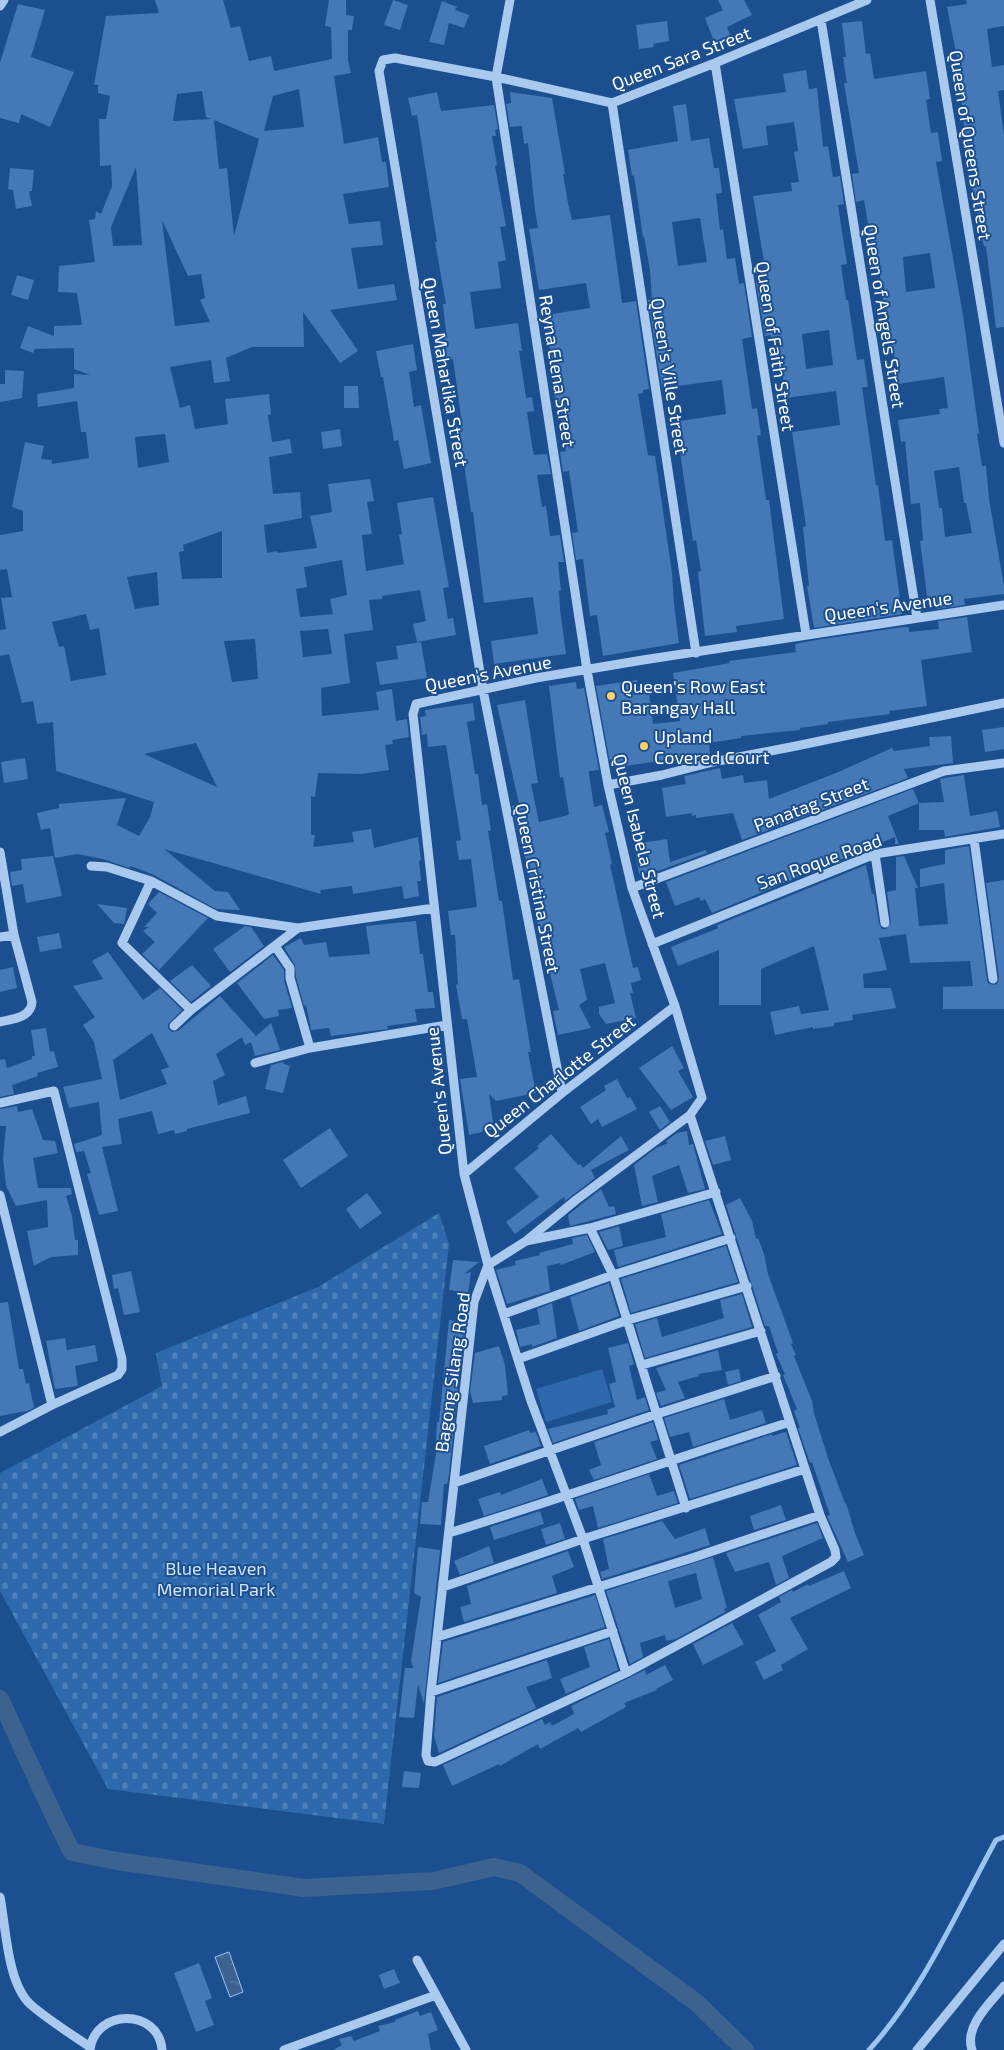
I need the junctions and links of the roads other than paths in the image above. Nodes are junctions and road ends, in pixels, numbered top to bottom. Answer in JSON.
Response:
{"nodes":[{"id":1,"x":4,"y":0,"type":"edge"},
{"id":2,"x":510,"y":0,"type":"edge"},
{"id":3,"x":867,"y":0,"type":"edge"},
{"id":4,"x":930,"y":0,"type":"edge"},
{"id":5,"x":0,"y":6,"type":"edge"},
{"id":6,"x":820,"y":20,"type":"junction"},
{"id":7,"x":383,"y":60,"type":"joint"},
{"id":8,"x":715,"y":63,"type":"junction"},
{"id":9,"x":496,"y":77,"type":"junction"},
{"id":10,"x":612,"y":103,"type":"junction"},
{"id":11,"x":1004,"y":443,"type":"edge"},
{"id":12,"x":1004,"y":605,"type":"edge"},
{"id":13,"x":917,"y":618,"type":"junction"},
{"id":14,"x":806,"y":634,"type":"junction"},
{"id":15,"x":696,"y":653,"type":"junction"},
{"id":16,"x":588,"y":670,"type":"junction"},
{"id":17,"x":483,"y":690,"type":"junction"},
{"id":18,"x":1004,"y":703,"type":"edge"},
{"id":19,"x":1004,"y":763,"type":"edge"},
{"id":20,"x":608,"y":785,"type":"junction"},
{"id":21,"x":1004,"y":834,"type":"edge"},
{"id":22,"x":974,"y":838,"type":"junction"},
{"id":23,"x":0,"y":852,"type":"edge"},
{"id":24,"x":875,"y":854,"type":"junction"},
{"id":25,"x":91,"y":866,"type":"dead end"},
{"id":26,"x":151,"y":881,"type":"junction"},
{"id":27,"x":632,"y":888,"type":"junction"},
{"id":28,"x":434,"y":908,"type":"junction"},
{"id":29,"x":885,"y":923,"type":"dead end"},
{"id":30,"x":298,"y":928,"type":"junction"},
{"id":31,"x":14,"y":935,"type":"junction"},
{"id":32,"x":0,"y":937,"type":"edge"},
{"id":33,"x":652,"y":944,"type":"junction"},
{"id":34,"x":276,"y":946,"type":"junction"},
{"id":35,"x":993,"y":979,"type":"dead end"},
{"id":36,"x":675,"y":1006,"type":"junction"},
{"id":37,"x":191,"y":1010,"type":"junction"},
{"id":38,"x":0,"y":1022,"type":"edge"},
{"id":39,"x":448,"y":1025,"type":"junction"},
{"id":40,"x":174,"y":1026,"type":"dead end"},
{"id":41,"x":310,"y":1048,"type":"junction"},
{"id":42,"x":255,"y":1063,"type":"dead end"},
{"id":43,"x":562,"y":1093,"type":"junction"},
{"id":44,"x":0,"y":1104,"type":"edge"},
{"id":45,"x":690,"y":1115,"type":"junction"},
{"id":46,"x":464,"y":1174,"type":"junction"},
{"id":47,"x":716,"y":1192,"type":"junction"},
{"id":48,"x":0,"y":1195,"type":"edge"},
{"id":49,"x":590,"y":1228,"type":"junction"},
{"id":50,"x":731,"y":1238,"type":"junction"},
{"id":51,"x":526,"y":1241,"type":"junction"},
{"id":52,"x":488,"y":1265,"type":"junction"},
{"id":53,"x":613,"y":1275,"type":"junction"},
{"id":54,"x":746,"y":1286,"type":"junction"},
{"id":55,"x":504,"y":1314,"type":"junction"},
{"id":56,"x":628,"y":1320,"type":"junction"},
{"id":57,"x":761,"y":1331,"type":"junction"},
{"id":58,"x":518,"y":1359,"type":"junction"},
{"id":59,"x":642,"y":1365,"type":"junction"},
{"id":60,"x":776,"y":1376,"type":"junction"},
{"id":61,"x":52,"y":1405,"type":"junction"},
{"id":62,"x":657,"y":1414,"type":"junction"},
{"id":63,"x":790,"y":1422,"type":"junction"},
{"id":64,"x":0,"y":1432,"type":"edge"},
{"id":65,"x":549,"y":1452,"type":"junction"},
{"id":66,"x":672,"y":1459,"type":"junction"},
{"id":67,"x":805,"y":1469,"type":"junction"},
{"id":68,"x":454,"y":1483,"type":"junction"},
{"id":69,"x":567,"y":1497,"type":"junction"},
{"id":70,"x":686,"y":1508,"type":"junction"},
{"id":71,"x":820,"y":1515,"type":"junction"},
{"id":72,"x":449,"y":1533,"type":"junction"},
{"id":73,"x":582,"y":1539,"type":"junction"},
{"id":74,"x":443,"y":1587,"type":"junction"},
{"id":75,"x":599,"y":1587,"type":"junction"},
{"id":76,"x":612,"y":1631,"type":"junction"},
{"id":77,"x":437,"y":1637,"type":"junction"},
{"id":78,"x":626,"y":1673,"type":"junction"},
{"id":79,"x":431,"y":1692,"type":"junction"},
{"id":80,"x":0,"y":1897,"type":"edge"},
{"id":81,"x":1,"y":1907,"type":"edge"},
{"id":82,"x":2,"y":1932,"type":"edge"},
{"id":83,"x":1004,"y":1944,"type":"edge"},
{"id":84,"x":417,"y":1960,"type":"dead end"},
{"id":85,"x":1004,"y":1986,"type":"edge"},
{"id":86,"x":436,"y":1995,"type":"junction"},
{"id":87,"x":90,"y":2049,"type":"edge"},
{"id":88,"x":162,"y":2050,"type":"edge"},
{"id":89,"x":284,"y":2050,"type":"edge"},
{"id":90,"x":466,"y":2050,"type":"edge"},
{"id":91,"x":917,"y":2050,"type":"edge"},
{"id":92,"x":972,"y":2050,"type":"edge"}],
"edges":[{"from":1,"to":5,"type":"street"},
{"from":2,"to":9,"type":"street","name":"Reyna Elena Street"},
{"from":3,"to":6,"type":"street","name":"Queen Sara Street"},
{"from":4,"to":11,"type":"street","name":"Queen of Queens Street"},
{"from":6,"to":8,"type":"street","name":"Queen Sara Street"},
{"from":6,"to":13,"type":"street","name":"Queen of Angels Street"},
{"from":7,"to":9,"type":"street","name":"Queen Sara Street"},
{"from":7,"to":17,"type":"street","name":"Queen Maharlika Street"},
{"from":8,"to":10,"type":"street","name":"Queen Sara Street"},
{"from":8,"to":14,"type":"street","name":"Queen of Faith Street"},
{"from":9,"to":10,"type":"street","name":"Queen Sara Street"},
{"from":9,"to":16,"type":"street","name":"Reyna Elena Street"},
{"from":10,"to":15,"type":"street","name":"Queen's Ville Street"},
{"from":12,"to":13,"type":"street","name":"Queen's Avenue"},
{"from":13,"to":14,"type":"street","name":"Queen's Avenue"},
{"from":14,"to":15,"type":"street","name":"Queen's Avenue"},
{"from":15,"to":16,"type":"street","name":"Queen's Avenue"},
{"from":16,"to":17,"type":"street","name":"Queen's Avenue"},
{"from":16,"to":20,"type":"street","name":"Queen Isabela Street"},
{"from":17,"to":28,"type":"street","name":"Queen's Avenue"},
{"from":17,"to":43,"type":"street","name":"Queen Cristina Street"},
{"from":18,"to":20,"type":"street"},
{"from":19,"to":27,"type":"street","name":"Panatag Street"},
{"from":20,"to":27,"type":"street","name":"Queen Isabela Street"},
{"from":21,"to":22,"type":"street","name":"San Roque Road"},
{"from":22,"to":24,"type":"street","name":"San Roque Road"},
{"from":22,"to":35,"type":"street"},
{"from":23,"to":31,"type":"street"},
{"from":24,"to":29,"type":"street"},
{"from":24,"to":33,"type":"street","name":"San Roque Road"},
{"from":25,"to":26,"type":"street"},
{"from":26,"to":30,"type":"street"},
{"from":26,"to":37,"type":"street"},
{"from":27,"to":33,"type":"street","name":"Queen Isabela Street"},
{"from":28,"to":30,"type":"street"},
{"from":28,"to":39,"type":"street","name":"Queen's Avenue"},
{"from":30,"to":34,"type":"street"},
{"from":31,"to":32,"type":"street"},
{"from":31,"to":38,"type":"street"},
{"from":33,"to":36,"type":"street","name":"Queen Isabela Street"},
{"from":34,"to":37,"type":"street"},
{"from":34,"to":41,"type":"street"},
{"from":36,"to":43,"type":"street","name":"Queen Charlotte Street"},
{"from":36,"to":45,"type":"street"},
{"from":37,"to":40,"type":"street"},
{"from":39,"to":41,"type":"street"},
{"from":39,"to":46,"type":"street","name":"Queen's Avenue"},
{"from":41,"to":42,"type":"street"},
{"from":43,"to":46,"type":"street","name":"Queen Charlotte Street"},
{"from":44,"to":61,"type":"street"},
{"from":45,"to":47,"type":"street"},
{"from":45,"to":51,"type":"street"},
{"from":46,"to":52,"type":"street","name":"Queen's Avenue"},
{"from":47,"to":49,"type":"street"},
{"from":47,"to":50,"type":"street"},
{"from":48,"to":61,"type":"street"},
{"from":49,"to":51,"type":"street"},
{"from":49,"to":53,"type":"street"},
{"from":50,"to":53,"type":"street"},
{"from":50,"to":54,"type":"street"},
{"from":51,"to":52,"type":"street"},
{"from":52,"to":55,"type":"street","name":"Queen's Avenue"},
{"from":52,"to":68,"type":"street","name":"Bagong Silang Road"},
{"from":53,"to":55,"type":"street"},
{"from":53,"to":56,"type":"street"},
{"from":54,"to":56,"type":"street"},
{"from":54,"to":57,"type":"street"},
{"from":55,"to":58,"type":"street","name":"Queen's Avenue"},
{"from":56,"to":58,"type":"street"},
{"from":56,"to":59,"type":"street"},
{"from":57,"to":59,"type":"street"},
{"from":57,"to":60,"type":"street"},
{"from":58,"to":65,"type":"street","name":"Queen's Avenue"},
{"from":59,"to":62,"type":"street"},
{"from":60,"to":62,"type":"street"},
{"from":60,"to":63,"type":"street"},
{"from":61,"to":64,"type":"street"},
{"from":62,"to":65,"type":"street"},
{"from":62,"to":66,"type":"street"},
{"from":63,"to":66,"type":"street"},
{"from":63,"to":67,"type":"street"},
{"from":65,"to":68,"type":"street"},
{"from":65,"to":69,"type":"street","name":"Queen's Avenue"},
{"from":66,"to":69,"type":"street"},
{"from":66,"to":70,"type":"street"},
{"from":67,"to":70,"type":"street"},
{"from":67,"to":71,"type":"street"},
{"from":68,"to":72,"type":"street","name":"Bagong Silang Road"},
{"from":69,"to":72,"type":"street"},
{"from":69,"to":73,"type":"street","name":"Queen's Avenue"},
{"from":70,"to":73,"type":"street"},
{"from":71,"to":75,"type":"street"},
{"from":71,"to":78,"type":"street"},
{"from":72,"to":74,"type":"street","name":"Bagong Silang Road"},
{"from":73,"to":74,"type":"street"},
{"from":73,"to":75,"type":"street","name":"Queen's Avenue"},
{"from":74,"to":77,"type":"street","name":"Bagong Silang Road"},
{"from":75,"to":76,"type":"street","name":"Queen's Avenue"},
{"from":75,"to":77,"type":"street"},
{"from":76,"to":78,"type":"street","name":"Queen's Avenue"},
{"from":76,"to":79,"type":"street"},
{"from":77,"to":79,"type":"street","name":"Bagong Silang Road"},
{"from":78,"to":79,"type":"street","name":"Bagong Silang Road"},
{"from":80,"to":81,"type":"street"},
{"from":81,"to":82,"type":"street"},
{"from":82,"to":87,"type":"street"},
{"from":83,"to":91,"type":"street"},
{"from":84,"to":86,"type":"street"},
{"from":85,"to":92,"type":"street"},
{"from":86,"to":89,"type":"street"},
{"from":86,"to":90,"type":"street"},
{"from":87,"to":88,"type":"street"}]}
